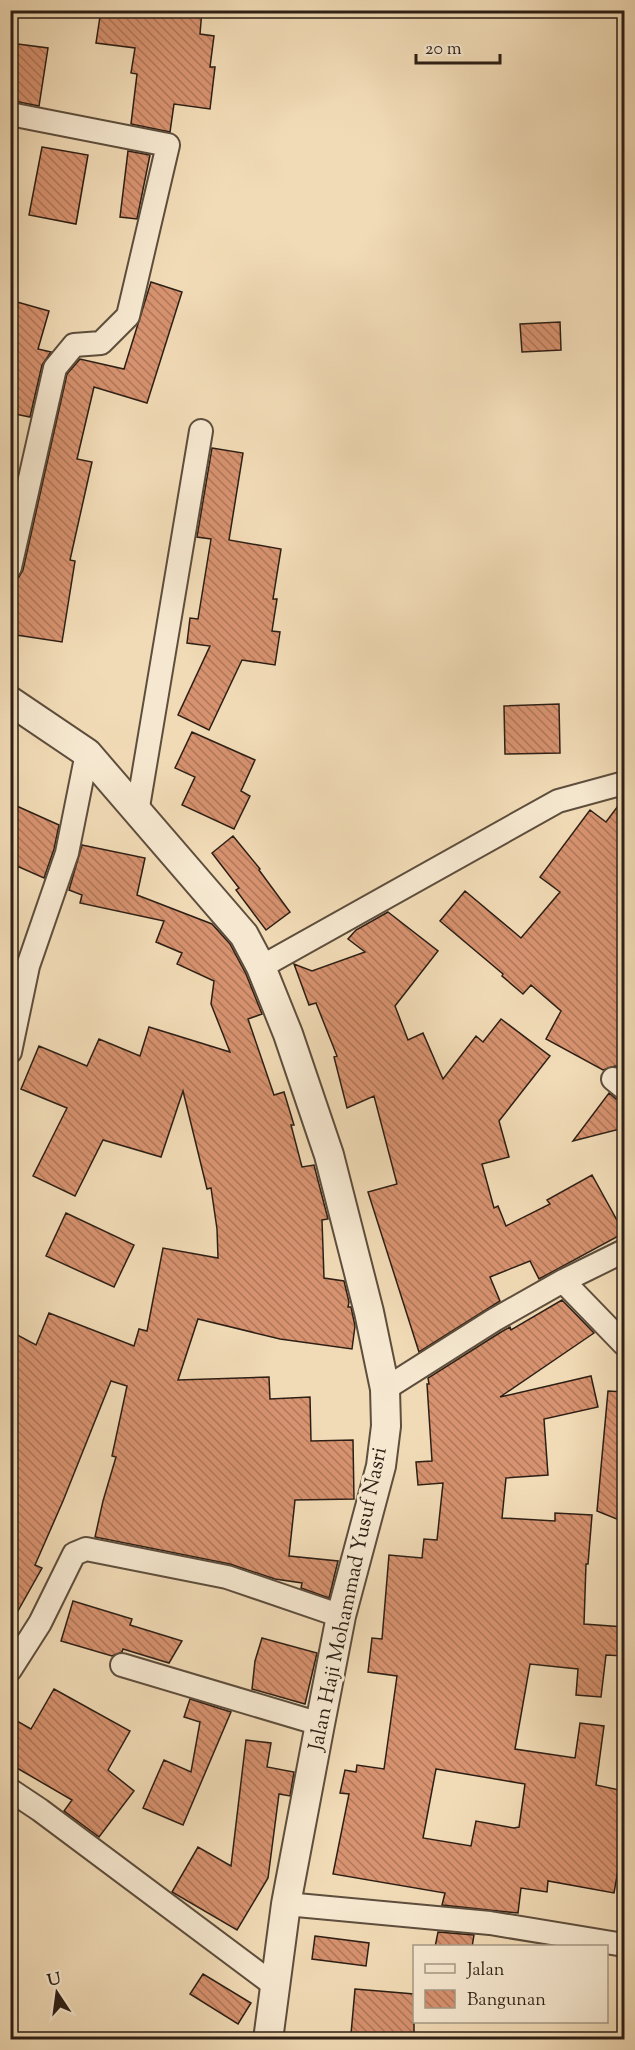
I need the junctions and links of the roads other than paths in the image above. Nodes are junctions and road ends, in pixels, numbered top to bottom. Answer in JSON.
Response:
{"nodes":[{"id":1,"x":10,"y":114,"type":"edge"},
{"id":2,"x":201,"y":431,"type":"dead end"},
{"id":3,"x":10,"y":567,"type":"edge"},
{"id":4,"x":10,"y":701,"type":"edge"},
{"id":5,"x":87,"y":753,"type":"junction"},
{"id":6,"x":624,"y":783,"type":"edge"},
{"id":7,"x":137,"y":813,"type":"junction"},
{"id":8,"x":261,"y":967,"type":"junction"},
{"id":9,"x":10,"y":1052,"type":"edge"},
{"id":10,"x":624,"y":1251,"type":"edge"},
{"id":11,"x":563,"y":1281,"type":"junction"},
{"id":12,"x":624,"y":1344,"type":"edge"},
{"id":13,"x":385,"y":1389,"type":"junction"},
{"id":14,"x":341,"y":1616,"type":"junction"},
{"id":15,"x":122,"y":1665,"type":"dead end"},
{"id":16,"x":10,"y":1670,"type":"edge"},
{"id":17,"x":320,"y":1724,"type":"junction"},
{"id":18,"x":10,"y":1790,"type":"edge"},
{"id":19,"x":286,"y":1905,"type":"junction"},
{"id":20,"x":624,"y":1945,"type":"edge"},
{"id":21,"x":274,"y":1985,"type":"junction"},
{"id":22,"x":268,"y":2040,"type":"edge"}],
"edges":[{"from":1,"to":3,"type":"street"},
{"from":2,"to":7,"type":"street"},
{"from":4,"to":5,"type":"street","name":"Jalan Haji Mohammad Yusuf Nasri"},
{"from":5,"to":7,"type":"street","name":"Jalan Haji Mohammad Yusuf Nasri"},
{"from":5,"to":9,"type":"street"},
{"from":6,"to":8,"type":"street"},
{"from":7,"to":8,"type":"street","name":"Jalan Haji Mohammad Yusuf Nasri"},
{"from":8,"to":13,"type":"street","name":"Jalan Haji Mohammad Yusuf Nasri"},
{"from":10,"to":11,"type":"street"},
{"from":11,"to":12,"type":"street"},
{"from":11,"to":13,"type":"street"},
{"from":13,"to":14,"type":"street","name":"Jalan Haji Mohammad Yusuf Nasri"},
{"from":14,"to":16,"type":"street"},
{"from":14,"to":17,"type":"street","name":"Jalan Haji Mohammad Yusuf Nasri"},
{"from":15,"to":17,"type":"street"},
{"from":17,"to":19,"type":"street","name":"Jalan Haji Mohammad Yusuf Nasri"},
{"from":18,"to":21,"type":"street"},
{"from":19,"to":20,"type":"street"},
{"from":19,"to":21,"type":"street","name":"Jalan Haji Mohammad Yusuf Nasri"},
{"from":21,"to":22,"type":"street","name":"Jalan Haji Mohammad Yusuf Nasri"}]}
